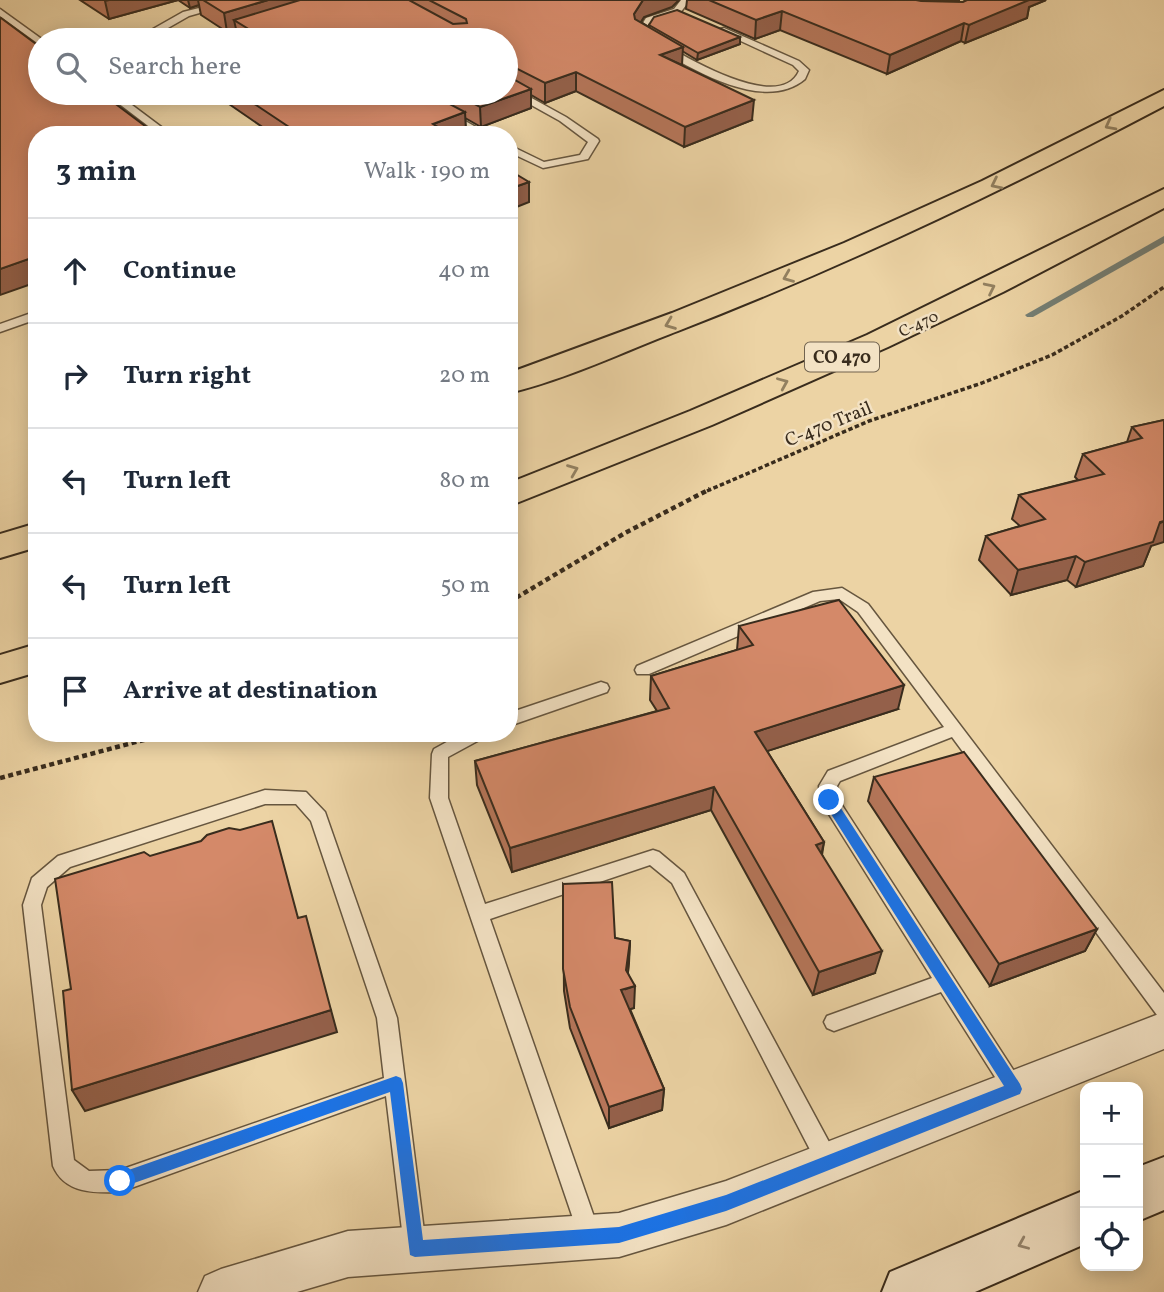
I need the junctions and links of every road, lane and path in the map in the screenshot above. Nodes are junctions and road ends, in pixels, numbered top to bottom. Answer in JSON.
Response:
{"nodes":[{"id":1,"x":241,"y":0,"type":"edge"},
{"id":2,"x":686,"y":0,"type":"edge"},
{"id":3,"x":677,"y":11,"type":"junction"},
{"id":4,"x":0,"y":12,"type":"edge"},
{"id":5,"x":689,"y":16,"type":"edge"},
{"id":6,"x":269,"y":26,"type":"edge"},
{"id":7,"x":713,"y":26,"type":"edge"},
{"id":8,"x":161,"y":28,"type":"edge"},
{"id":9,"x":261,"y":28,"type":"edge"},
{"id":10,"x":28,"y":33,"type":"edge"},
{"id":11,"x":518,"y":94,"type":"edge"},
{"id":12,"x":1164,"y":96,"type":"edge"},
{"id":13,"x":126,"y":105,"type":"edge"},
{"id":14,"x":430,"y":105,"type":"edge"},
{"id":15,"x":155,"y":126,"type":"edge"},
{"id":16,"x":469,"y":126,"type":"edge"},
{"id":17,"x":518,"y":152,"type":"edge"},
{"id":18,"x":1164,"y":197,"type":"edge"},
{"id":19,"x":1164,"y":287,"type":"edge"},
{"id":20,"x":28,"y":318,"type":"edge"},
{"id":21,"x":0,"y":328,"type":"edge"},
{"id":22,"x":518,"y":381,"type":"edge"},
{"id":23,"x":518,"y":491,"type":"edge"},
{"id":24,"x":28,"y":538,"type":"edge"},
{"id":25,"x":0,"y":546,"type":"edge"},
{"id":26,"x":518,"y":597,"type":"edge"},
{"id":27,"x":28,"y":661,"type":"edge"},
{"id":28,"x":0,"y":669,"type":"edge"},
{"id":29,"x":643,"y":670,"type":"dead end"},
{"id":30,"x":601,"y":688,"type":"dead end"},
{"id":31,"x":518,"y":717,"type":"edge"},
{"id":32,"x":955,"y":729,"type":"junction"},
{"id":33,"x":136,"y":742,"type":"edge"},
{"id":34,"x":461,"y":742,"type":"edge"},
{"id":35,"x":0,"y":778,"type":"edge"},
{"id":36,"x":480,"y":914,"type":"junction"},
{"id":37,"x":946,"y":982,"type":"junction"},
{"id":38,"x":1164,"y":1009,"type":"edge"},
{"id":39,"x":834,"y":1022,"type":"dead end"},
{"id":40,"x":1164,"y":1030,"type":"edge"},
{"id":41,"x":396,"y":1083,"type":"junction"},
{"id":42,"x":1014,"y":1089,"type":"junction"},
{"id":43,"x":828,"y":1162,"type":"junction"},
{"id":44,"x":1164,"y":1183,"type":"edge"},
{"id":45,"x":1143,"y":1193,"type":"edge"},
{"id":46,"x":1080,"y":1219,"type":"edge"},
{"id":47,"x":590,"y":1236,"type":"junction"},
{"id":48,"x":415,"y":1249,"type":"junction"},
{"id":49,"x":221,"y":1292,"type":"edge"},
{"id":50,"x":910,"y":1292,"type":"edge"}],
"edges":[{"from":1,"to":8,"type":"lane"},
{"from":2,"to":3,"type":"lane"},
{"from":3,"to":5,"type":"lane"},
{"from":3,"to":7,"type":"lane"},
{"from":4,"to":10,"type":"lane"},
{"from":6,"to":9,"type":"lane"},
{"from":11,"to":17,"type":"lane"},
{"from":12,"to":22,"type":"highway","one_way":true},
{"from":13,"to":15,"type":"lane"},
{"from":14,"to":16,"type":"lane"},
{"from":23,"to":18,"type":"highway","name":"C-470","number":"CO 470","one_way":true},
{"from":19,"to":26,"type":"path","name":"C-470 Trail"},
{"from":20,"to":21,"type":"lane"},
{"from":24,"to":25,"type":"highway"},
{"from":27,"to":28,"type":"highway"},
{"from":29,"to":32,"type":"lane"},
{"from":30,"to":31,"type":"lane"},
{"from":32,"to":37,"type":"lane"},
{"from":32,"to":38,"type":"lane"},
{"from":33,"to":35,"type":"path"},
{"from":34,"to":36,"type":"lane"},
{"from":36,"to":43,"type":"lane"},
{"from":36,"to":47,"type":"lane"},
{"from":37,"to":39,"type":"lane"},
{"from":37,"to":42,"type":"lane"},
{"from":40,"to":42,"type":"street"},
{"from":41,"to":41,"type":"lane"},
{"from":41,"to":48,"type":"lane"},
{"from":42,"to":43,"type":"street"},
{"from":43,"to":47,"type":"street"},
{"from":44,"to":45,"type":"main road"},
{"from":46,"to":50,"type":"main road","one_way":true},
{"from":47,"to":48,"type":"street"},
{"from":48,"to":49,"type":"street"}]}
